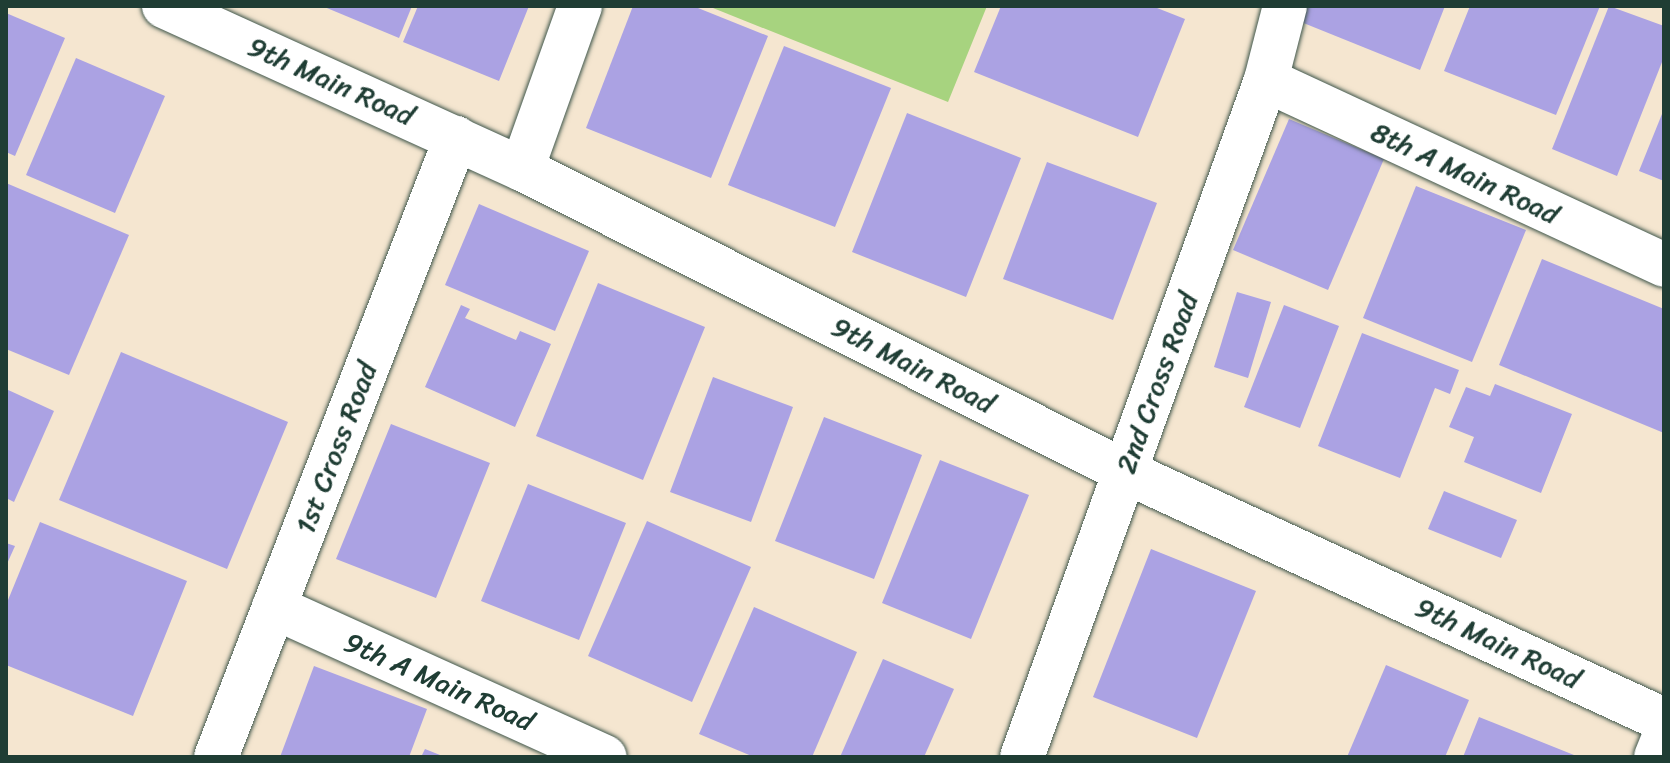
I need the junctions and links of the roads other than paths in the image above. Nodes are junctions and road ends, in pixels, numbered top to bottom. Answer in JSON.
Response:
{"nodes":[{"id":1,"x":164,"y":6,"type":"edge"},
{"id":2,"x":580,"y":6,"type":"edge"},
{"id":3,"x":1285,"y":6,"type":"edge"},
{"id":4,"x":1266,"y":80,"type":"junction"},
{"id":5,"x":456,"y":138,"type":"junction"},
{"id":6,"x":522,"y":169,"type":"junction"},
{"id":7,"x":1664,"y":265,"type":"edge"},
{"id":8,"x":1126,"y":472,"type":"junction"},
{"id":9,"x":274,"y":607,"type":"junction"},
{"id":10,"x":1664,"y":720,"type":"edge"},
{"id":11,"x":1664,"y":737,"type":"edge"},
{"id":12,"x":216,"y":757,"type":"edge"},
{"id":13,"x":605,"y":757,"type":"edge"},
{"id":14,"x":1022,"y":757,"type":"edge"},
{"id":15,"x":1656,"y":757,"type":"edge"}],
"edges":[{"from":1,"to":5,"type":"street","name":"9th Main Road"},
{"from":2,"to":6,"type":"street"},
{"from":3,"to":4,"type":"street","name":"2nd Cross Road"},
{"from":4,"to":7,"type":"street","name":"8th A Main Road"},
{"from":4,"to":8,"type":"street","name":"2nd Cross Road"},
{"from":5,"to":6,"type":"street","name":"9th Main Road"},
{"from":5,"to":9,"type":"street","name":"1st Cross Road"},
{"from":6,"to":8,"type":"street","name":"9th Main Road"},
{"from":8,"to":10,"type":"street","name":"9th Main Road"},
{"from":8,"to":14,"type":"street","name":"2nd Cross Road"},
{"from":9,"to":12,"type":"street","name":"1st Cross Road"},
{"from":9,"to":13,"type":"street","name":"9th A Main Road"},
{"from":11,"to":15,"type":"street"}]}
